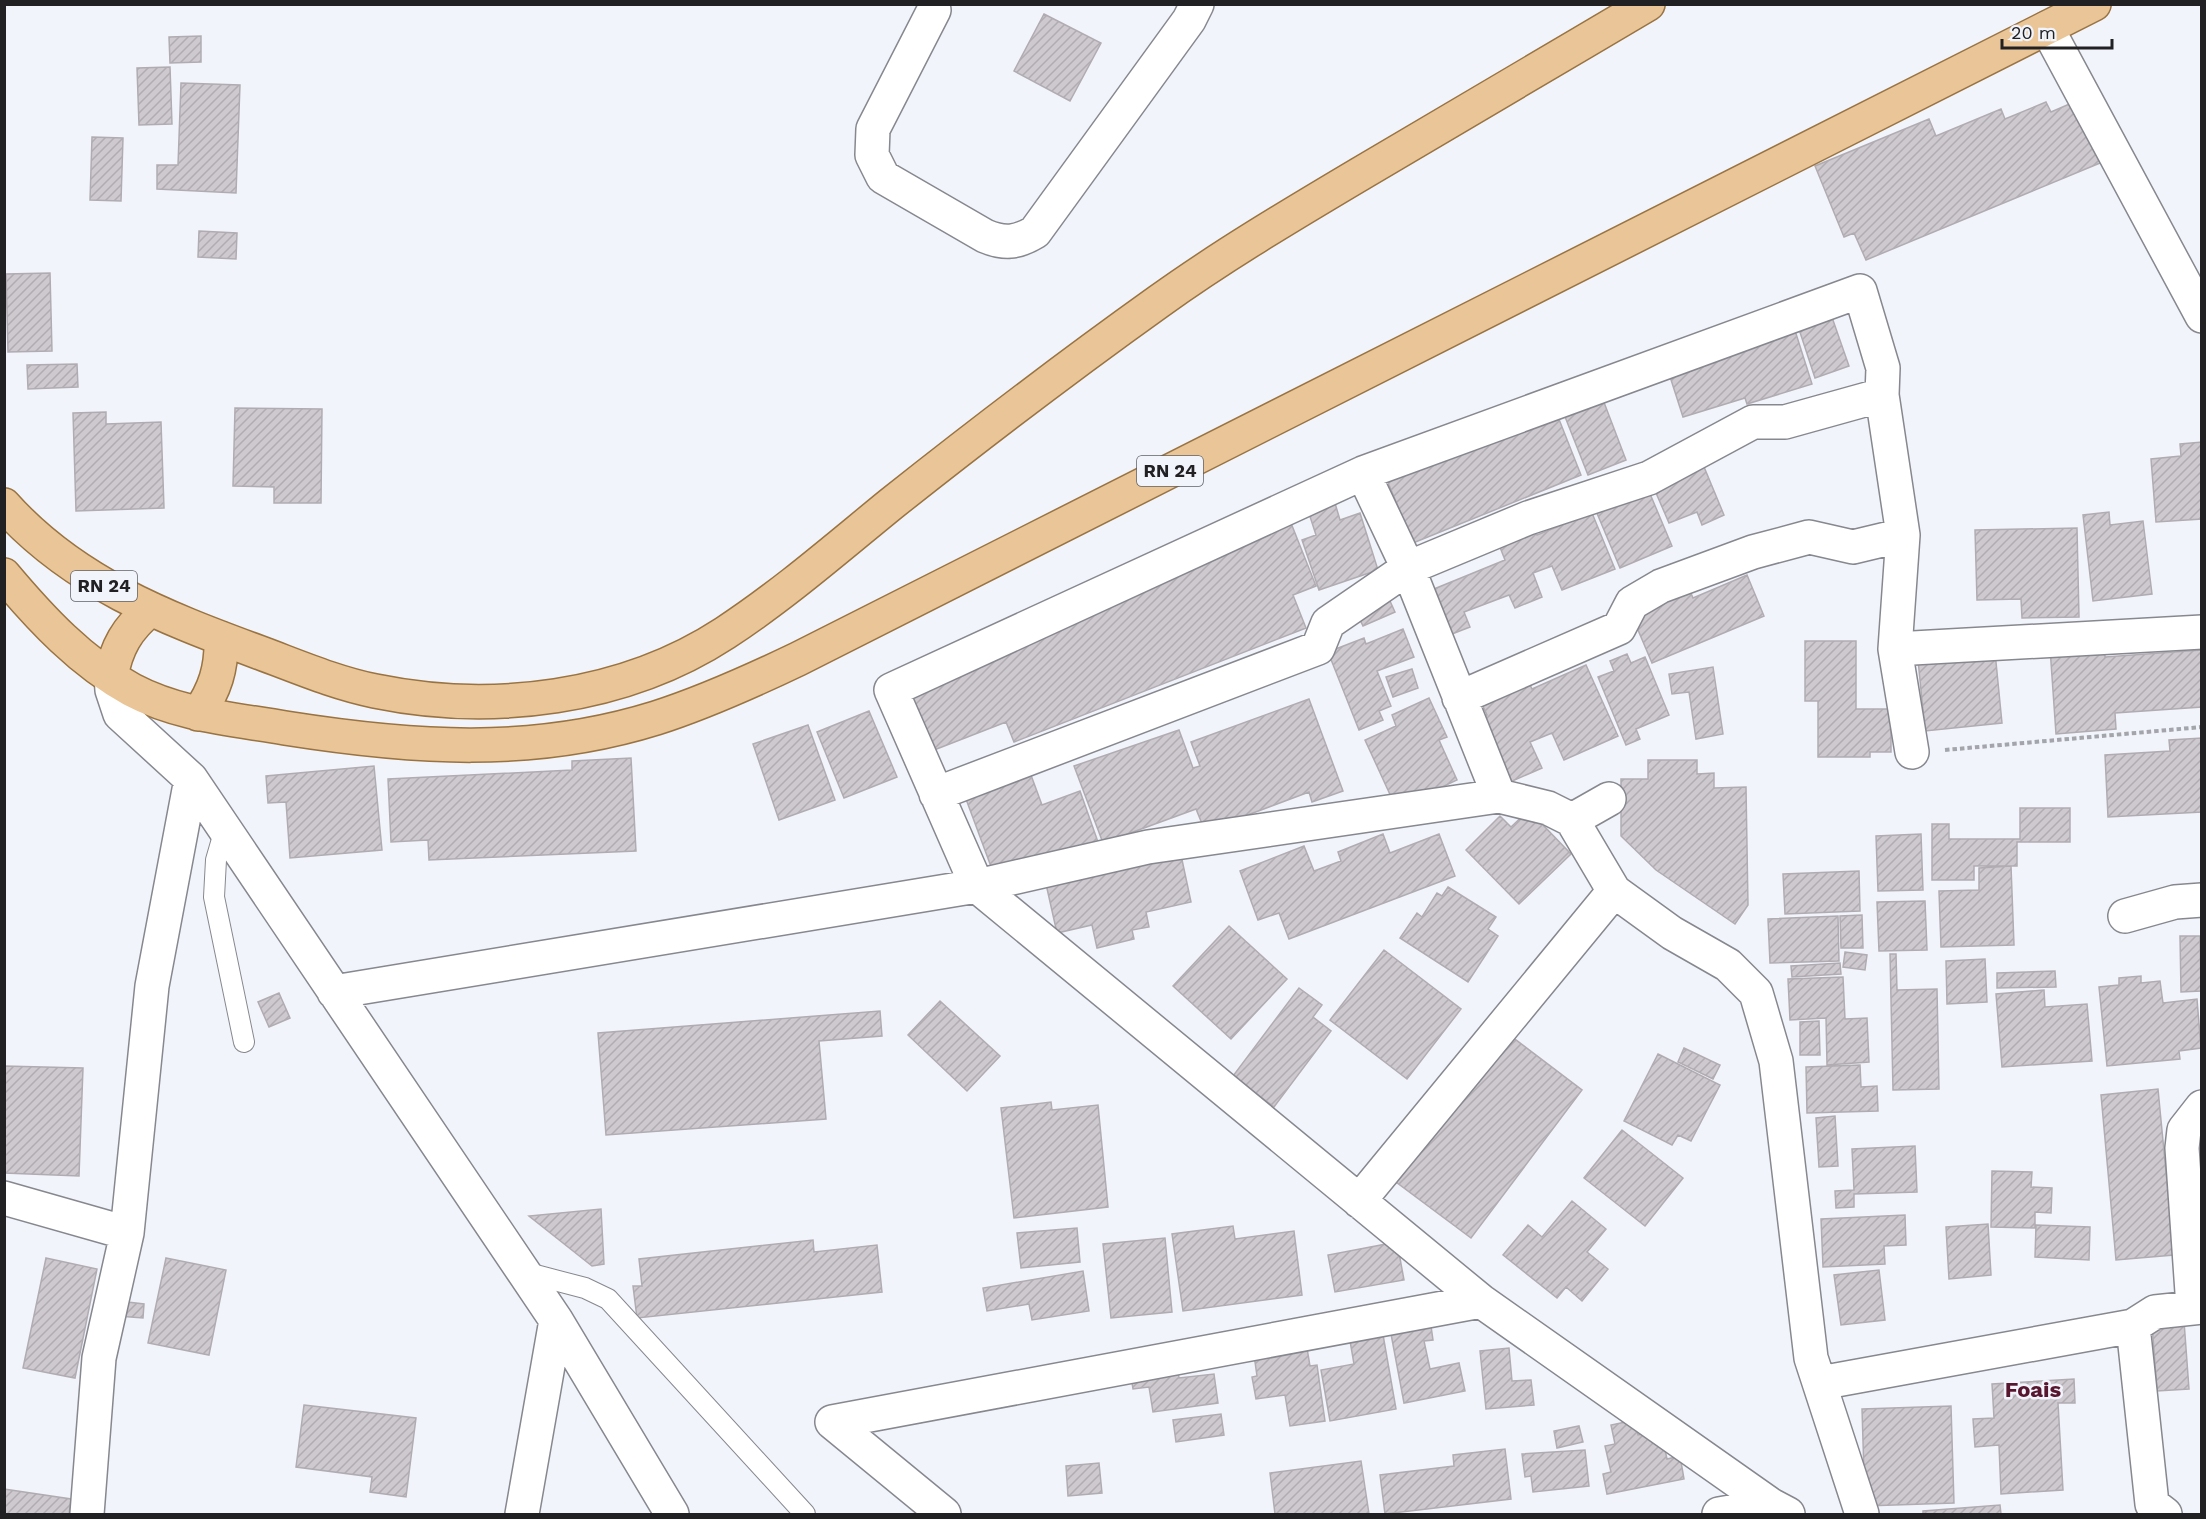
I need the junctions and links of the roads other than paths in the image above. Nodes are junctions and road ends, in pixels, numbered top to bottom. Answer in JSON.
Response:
{"nodes":[{"id":1,"x":1197,"y":4,"type":"edge"},
{"id":2,"x":1648,"y":4,"type":"edge"},
{"id":3,"x":2094,"y":4,"type":"edge"},
{"id":4,"x":934,"y":10,"type":"dead end"},
{"id":5,"x":2047,"y":28,"type":"junction"},
{"id":6,"x":2202,"y":316,"type":"edge"},
{"id":7,"x":1882,"y":394,"type":"junction"},
{"id":8,"x":1363,"y":473,"type":"junction"},
{"id":9,"x":4,"y":505,"type":"edge"},
{"id":10,"x":1903,"y":535,"type":"junction"},
{"id":11,"x":1408,"y":568,"type":"junction"},
{"id":12,"x":4,"y":575,"type":"edge"},
{"id":13,"x":151,"y":609,"type":"junction"},
{"id":14,"x":2202,"y":632,"type":"edge"},
{"id":15,"x":221,"y":638,"type":"junction"},
{"id":16,"x":1895,"y":649,"type":"junction"},
{"id":17,"x":111,"y":677,"type":"junction"},
{"id":18,"x":1459,"y":698,"type":"junction"},
{"id":19,"x":198,"y":714,"type":"junction"},
{"id":20,"x":1912,"y":752,"type":"road end"},
{"id":21,"x":191,"y":778,"type":"junction"},
{"id":22,"x":936,"y":794,"type":"junction"},
{"id":23,"x":1499,"y":796,"type":"junction"},
{"id":24,"x":1609,"y":799,"type":"dead end"},
{"id":25,"x":1572,"y":820,"type":"junction"},
{"id":26,"x":225,"y":829,"type":"junction"},
{"id":27,"x":977,"y":886,"type":"junction"},
{"id":28,"x":1614,"y":891,"type":"junction"},
{"id":29,"x":2202,"y":900,"type":"edge"},
{"id":30,"x":2125,"y":916,"type":"dead end"},
{"id":31,"x":334,"y":992,"type":"junction"},
{"id":32,"x":244,"y":1042,"type":"dead end"},
{"id":33,"x":2202,"y":1107,"type":"edge"},
{"id":34,"x":4,"y":1197,"type":"edge"},
{"id":35,"x":1359,"y":1201,"type":"junction"},
{"id":36,"x":127,"y":1233,"type":"junction"},
{"id":37,"x":524,"y":1272,"type":"junction"},
{"id":38,"x":1481,"y":1301,"type":"junction"},
{"id":39,"x":2197,"y":1307,"type":"edge"},
{"id":40,"x":556,"y":1320,"type":"junction"},
{"id":41,"x":2133,"y":1326,"type":"junction"},
{"id":42,"x":1820,"y":1383,"type":"junction"},
{"id":43,"x":1780,"y":1510,"type":"edge"},
{"id":44,"x":87,"y":1515,"type":"edge"},
{"id":45,"x":522,"y":1515,"type":"edge"},
{"id":46,"x":672,"y":1515,"type":"edge"},
{"id":47,"x":805,"y":1515,"type":"edge"},
{"id":48,"x":944,"y":1515,"type":"edge"},
{"id":49,"x":1719,"y":1515,"type":"edge"},
{"id":50,"x":1862,"y":1515,"type":"edge"},
{"id":51,"x":2164,"y":1515,"type":"edge"}],
"edges":[{"from":1,"to":4,"type":"street"},
{"from":2,"to":15,"type":"main road","number":"RN 24"},
{"from":3,"to":5,"type":"main road","number":"RN 24"},
{"from":5,"to":6,"type":"street"},
{"from":5,"to":19,"type":"main road","number":"RN 24"},
{"from":7,"to":8,"type":"street"},
{"from":7,"to":10,"type":"street"},
{"from":7,"to":11,"type":"street"},
{"from":8,"to":11,"type":"street"},
{"from":8,"to":22,"type":"street"},
{"from":9,"to":13,"type":"main road","number":"RN 24"},
{"from":10,"to":16,"type":"street"},
{"from":10,"to":18,"type":"street"},
{"from":11,"to":18,"type":"street"},
{"from":11,"to":22,"type":"street"},
{"from":12,"to":17,"type":"main road","number":"RN 24"},
{"from":13,"to":15,"type":"main road","number":"RN 24"},
{"from":13,"to":17,"type":"main road"},
{"from":14,"to":16,"type":"street"},
{"from":15,"to":19,"type":"main road"},
{"from":16,"to":20,"type":"street"},
{"from":17,"to":19,"type":"main road","number":"RN 24"},
{"from":17,"to":21,"type":"street"},
{"from":18,"to":23,"type":"street"},
{"from":21,"to":26,"type":"street"},
{"from":21,"to":36,"type":"street"},
{"from":22,"to":27,"type":"street"},
{"from":23,"to":25,"type":"street"},
{"from":23,"to":27,"type":"street"},
{"from":24,"to":25,"type":"street"},
{"from":25,"to":28,"type":"street"},
{"from":26,"to":31,"type":"street"},
{"from":26,"to":32,"type":"lane"},
{"from":27,"to":31,"type":"street"},
{"from":27,"to":35,"type":"street"},
{"from":28,"to":35,"type":"street"},
{"from":28,"to":42,"type":"street"},
{"from":29,"to":30,"type":"street"},
{"from":31,"to":37,"type":"street"},
{"from":33,"to":39,"type":"street"},
{"from":34,"to":36,"type":"street"},
{"from":35,"to":38,"type":"street"},
{"from":36,"to":44,"type":"street"},
{"from":37,"to":40,"type":"street"},
{"from":37,"to":47,"type":"lane"},
{"from":38,"to":43,"type":"street"},
{"from":38,"to":48,"type":"street"},
{"from":39,"to":41,"type":"street"},
{"from":40,"to":45,"type":"street"},
{"from":40,"to":46,"type":"street"},
{"from":41,"to":42,"type":"street"},
{"from":41,"to":51,"type":"street"},
{"from":42,"to":50,"type":"street"},
{"from":43,"to":49,"type":"street"}]}
